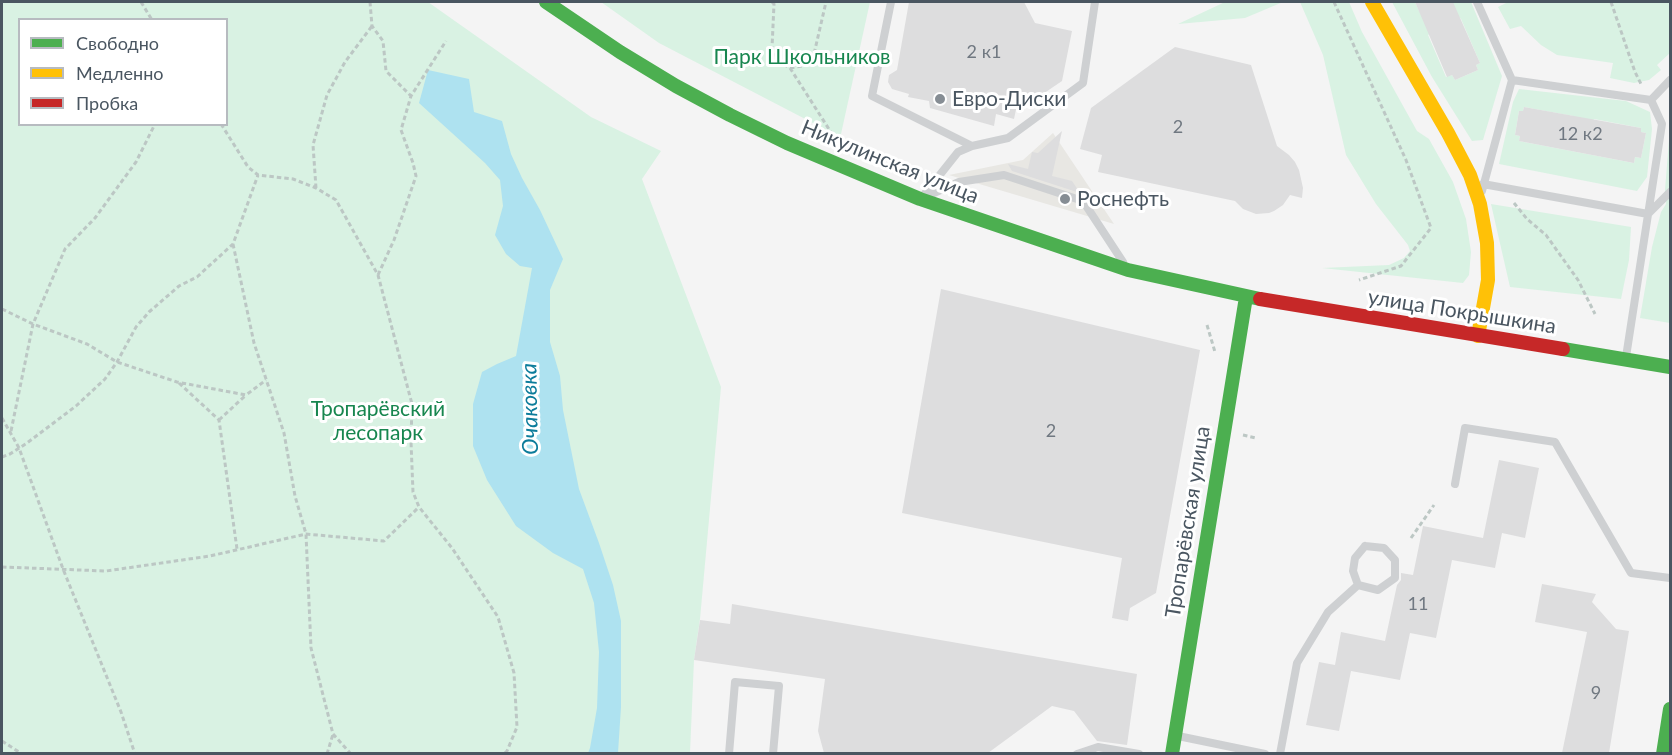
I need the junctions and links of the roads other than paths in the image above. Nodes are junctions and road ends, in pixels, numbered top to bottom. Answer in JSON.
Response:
{"nodes":[{"id":1,"x":546,"y":2,"type":"edge"},
{"id":2,"x":891,"y":2,"type":"edge"},
{"id":3,"x":1095,"y":2,"type":"edge"},
{"id":4,"x":1372,"y":2,"type":"edge"},
{"id":5,"x":1477,"y":2,"type":"edge"},
{"id":6,"x":1512,"y":80,"type":"junction"},
{"id":7,"x":1671,"y":81,"type":"edge"},
{"id":8,"x":1651,"y":100,"type":"junction"},
{"id":9,"x":972,"y":146,"type":"junction"},
{"id":10,"x":1483,"y":184,"type":"junction"},
{"id":11,"x":1671,"y":192,"type":"edge"},
{"id":12,"x":920,"y":199,"type":"junction"},
{"id":13,"x":1480,"y":204,"type":"junction"},
{"id":14,"x":1648,"y":214,"type":"junction"},
{"id":15,"x":1128,"y":270,"type":"junction"},
{"id":16,"x":1246,"y":297,"type":"junction"},
{"id":17,"x":1478,"y":336,"type":"junction"},
{"id":18,"x":1626,"y":360,"type":"junction"},
{"id":19,"x":1671,"y":367,"type":"edge"},
{"id":20,"x":1455,"y":484,"type":"dead end"},
{"id":21,"x":1671,"y":578,"type":"edge"},
{"id":22,"x":1358,"y":585,"type":"junction"},
{"id":23,"x":1671,"y":709,"type":"edge"},
{"id":24,"x":1174,"y":735,"type":"junction"},
{"id":25,"x":729,"y":753,"type":"edge"},
{"id":26,"x":773,"y":753,"type":"edge"},
{"id":27,"x":1077,"y":753,"type":"edge"},
{"id":28,"x":1139,"y":753,"type":"edge"},
{"id":29,"x":1172,"y":753,"type":"edge"},
{"id":30,"x":1265,"y":753,"type":"edge"},
{"id":31,"x":1280,"y":753,"type":"edge"},
{"id":32,"x":1664,"y":753,"type":"edge"}],
"edges":[{"from":1,"to":12,"type":"main road","name":"Никулинская улица"},
{"from":2,"to":9,"type":"lane"},
{"from":3,"to":9,"type":"lane"},
{"from":4,"to":13,"type":"main road"},
{"from":5,"to":6,"type":"lane"},
{"from":6,"to":8,"type":"lane"},
{"from":6,"to":10,"type":"lane"},
{"from":7,"to":8,"type":"lane"},
{"from":8,"to":14,"type":"lane"},
{"from":9,"to":12,"type":"lane"},
{"from":10,"to":13,"type":"lane"},
{"from":10,"to":14,"type":"lane"},
{"from":11,"to":14,"type":"lane"},
{"from":12,"to":15,"type":"main road","name":"Никулинская улица"},
{"from":12,"to":15,"type":"lane"},
{"from":13,"to":17,"type":"main road"},
{"from":14,"to":18,"type":"lane"},
{"from":15,"to":16,"type":"main road","name":"Никулинская улица"},
{"from":16,"to":17,"type":"main road","name":"улица Покрышкина"},
{"from":16,"to":24,"type":"main road","name":"Тропарёвская улица"},
{"from":17,"to":18,"type":"main road","name":"улица Покрышкина"},
{"from":18,"to":19,"type":"main road","name":"улица Покрышкина"},
{"from":20,"to":21,"type":"lane"},
{"from":22,"to":22,"type":"lane"},
{"from":22,"to":31,"type":"lane"},
{"from":23,"to":32,"type":"main road"},
{"from":24,"to":29,"type":"main road","name":"Тропарёвская улица"},
{"from":24,"to":30,"type":"lane"},
{"from":25,"to":26,"type":"lane"},
{"from":27,"to":28,"type":"lane"}]}
